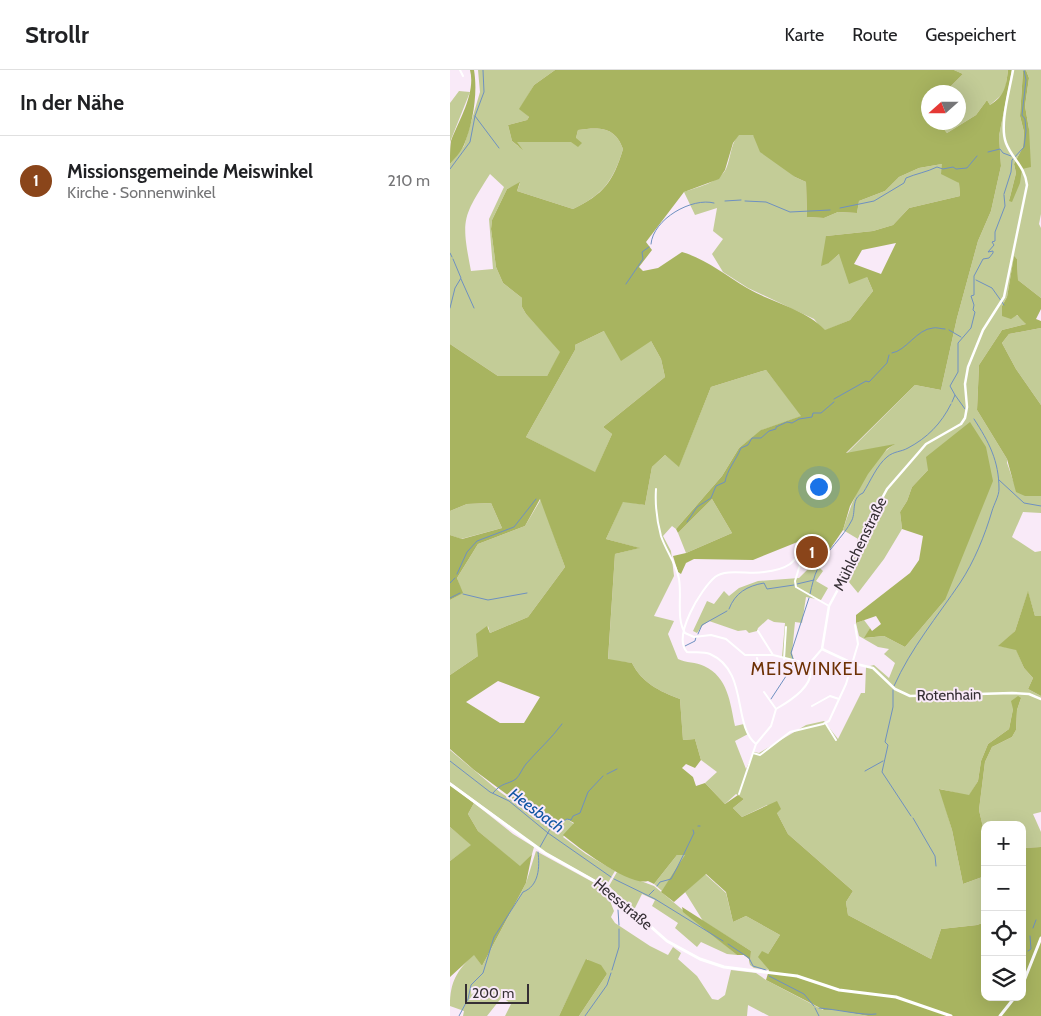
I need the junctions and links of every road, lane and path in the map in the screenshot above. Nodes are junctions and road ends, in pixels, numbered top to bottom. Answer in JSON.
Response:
{"nodes":[{"id":1,"x":460,"y":70,"type":"edge"},
{"id":2,"x":1013,"y":70,"type":"edge"},
{"id":3,"x":463,"y":76,"type":"dead end"},
{"id":4,"x":656,"y":489,"type":"dead end"},
{"id":5,"x":829,"y":606,"type":"junction"},
{"id":6,"x":855,"y":625,"type":"dead end"},
{"id":7,"x":786,"y":627,"type":"dead end"},
{"id":8,"x":683,"y":630,"type":"junction"},
{"id":9,"x":758,"y":630,"type":"dead end"},
{"id":10,"x":822,"y":649,"type":"junction"},
{"id":11,"x":773,"y":656,"type":"junction"},
{"id":12,"x":757,"y":657,"type":"junction"},
{"id":13,"x":784,"y":659,"type":"junction"},
{"id":14,"x":788,"y":661,"type":"junction"},
{"id":15,"x":852,"y":663,"type":"junction"},
{"id":16,"x":809,"y":664,"type":"junction"},
{"id":17,"x":764,"y":692,"type":"dead end"},
{"id":18,"x":839,"y":699,"type":"junction"},
{"id":19,"x":1041,"y":699,"type":"edge"},
{"id":20,"x":812,"y":706,"type":"dead end"},
{"id":21,"x":776,"y":709,"type":"junction"},
{"id":22,"x":826,"y":724,"type":"junction"},
{"id":23,"x":836,"y":740,"type":"dead end"},
{"id":24,"x":756,"y":744,"type":"junction"},
{"id":25,"x":753,"y":753,"type":"junction"},
{"id":26,"x":450,"y":784,"type":"edge"},
{"id":27,"x":739,"y":794,"type":"dead end"},
{"id":28,"x":1041,"y":938,"type":"edge"},
{"id":29,"x":1026,"y":976,"type":"edge"},
{"id":30,"x":1011,"y":1001,"type":"edge"},
{"id":31,"x":999,"y":1015,"type":"edge"},
{"id":32,"x":951,"y":1016,"type":"edge"}],
"edges":[{"from":1,"to":3,"type":"street"},
{"from":2,"to":5,"type":"street","name":"Mühlchenstraße"},
{"from":4,"to":8,"type":"street"},
{"from":5,"to":8,"type":"street"},
{"from":5,"to":10,"type":"street","name":"Mühlchenstraße"},
{"from":6,"to":15,"type":"street"},
{"from":7,"to":13,"type":"street"},
{"from":8,"to":12,"type":"street"},
{"from":8,"to":24,"type":"street"},
{"from":9,"to":11,"type":"street"},
{"from":10,"to":15,"type":"street","name":"Rotenhain"},
{"from":10,"to":16,"type":"street"},
{"from":11,"to":12,"type":"street"},
{"from":11,"to":13,"type":"street"},
{"from":12,"to":14,"type":"street"},
{"from":13,"to":14,"type":"street"},
{"from":14,"to":16,"type":"street"},
{"from":15,"to":18,"type":"street"},
{"from":15,"to":19,"type":"street","name":"Rotenhain"},
{"from":16,"to":21,"type":"street"},
{"from":17,"to":21,"type":"street"},
{"from":18,"to":20,"type":"street"},
{"from":18,"to":22,"type":"street"},
{"from":21,"to":24,"type":"street"},
{"from":22,"to":23,"type":"street"},
{"from":22,"to":25,"type":"street"},
{"from":24,"to":25,"type":"street"},
{"from":25,"to":27,"type":"street"},
{"from":26,"to":32,"type":"main road","name":"Heesstraße"},
{"from":28,"to":29,"type":"main road"},
{"from":30,"to":31,"type":"main road"}]}
